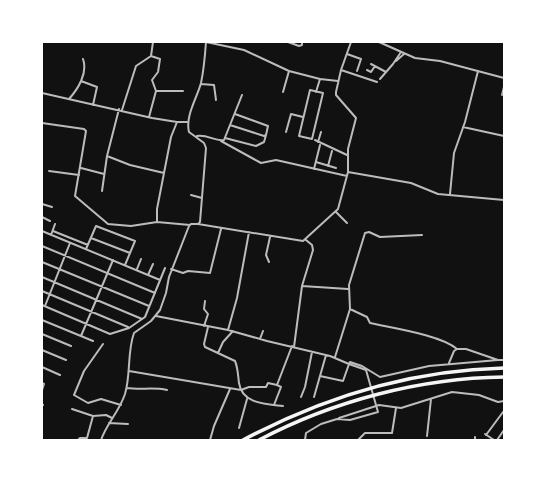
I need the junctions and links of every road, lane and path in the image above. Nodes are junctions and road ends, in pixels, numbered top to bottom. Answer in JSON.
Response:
{"nodes":[{"id":1,"x":153,"y":42,"type":"edge"},
{"id":2,"x":176,"y":42,"type":"edge"},
{"id":3,"x":206,"y":42,"type":"edge"},
{"id":4,"x":288,"y":42,"type":"edge"},
{"id":5,"x":302,"y":42,"type":"edge"},
{"id":6,"x":351,"y":42,"type":"edge"},
{"id":7,"x":379,"y":42,"type":"edge"},
{"id":8,"x":401,"y":52,"type":"junction"},
{"id":9,"x":346,"y":54,"type":"junction"},
{"id":10,"x":404,"y":54,"type":"junction"},
{"id":11,"x":150,"y":56,"type":"junction"},
{"id":12,"x":83,"y":59,"type":"dead end"},
{"id":13,"x":371,"y":64,"type":"dead end"},
{"id":14,"x":393,"y":64,"type":"junction"},
{"id":15,"x":375,"y":66,"type":"junction"},
{"id":16,"x":341,"y":70,"type":"junction"},
{"id":17,"x":367,"y":70,"type":"dead end"},
{"id":18,"x":289,"y":71,"type":"junction"},
{"id":19,"x":357,"y":71,"type":"dead end"},
{"id":20,"x":478,"y":71,"type":"junction"},
{"id":21,"x":386,"y":72,"type":"junction"},
{"id":22,"x":504,"y":78,"type":"edge"},
{"id":23,"x":320,"y":79,"type":"junction"},
{"id":24,"x":380,"y":79,"type":"dead end"},
{"id":25,"x":81,"y":81,"type":"junction"},
{"id":26,"x":338,"y":81,"type":"junction"},
{"id":27,"x":378,"y":82,"type":"dead end"},
{"id":28,"x":201,"y":84,"type":"junction"},
{"id":29,"x":504,"y":87,"type":"edge"},
{"id":30,"x":156,"y":91,"type":"junction"},
{"id":31,"x":183,"y":91,"type":"dead end"},
{"id":32,"x":284,"y":92,"type":"dead end"},
{"id":33,"x":316,"y":92,"type":"junction"},
{"id":34,"x":42,"y":93,"type":"edge"},
{"id":35,"x":242,"y":94,"type":"dead end"},
{"id":36,"x":502,"y":95,"type":"dead end"},
{"id":37,"x":69,"y":99,"type":"junction"},
{"id":38,"x":216,"y":100,"type":"dead end"},
{"id":39,"x":93,"y":105,"type":"junction"},
{"id":40,"x":121,"y":110,"type":"junction"},
{"id":41,"x":235,"y":114,"type":"junction"},
{"id":42,"x":149,"y":117,"type":"junction"},
{"id":43,"x":303,"y":117,"type":"junction"},
{"id":44,"x":177,"y":122,"type":"junction"},
{"id":45,"x":188,"y":122,"type":"junction"},
{"id":46,"x":42,"y":123,"type":"edge"},
{"id":47,"x":230,"y":125,"type":"junction"},
{"id":48,"x":463,"y":126,"type":"junction"},
{"id":49,"x":286,"y":132,"type":"dead end"},
{"id":50,"x":321,"y":132,"type":"dead end"},
{"id":51,"x":266,"y":135,"type":"junction"},
{"id":52,"x":196,"y":136,"type":"junction"},
{"id":53,"x":504,"y":136,"type":"edge"},
{"id":54,"x":225,"y":138,"type":"junction"},
{"id":55,"x":221,"y":141,"type":"junction"},
{"id":56,"x":320,"y":146,"type":"dead end"},
{"id":57,"x":332,"y":151,"type":"dead end"},
{"id":58,"x":347,"y":155,"type":"junction"},
{"id":59,"x":107,"y":156,"type":"junction"},
{"id":60,"x":316,"y":162,"type":"junction"},
{"id":61,"x":328,"y":166,"type":"junction"},
{"id":62,"x":81,"y":168,"type":"junction"},
{"id":63,"x":336,"y":168,"type":"dead end"},
{"id":64,"x":314,"y":169,"type":"junction"},
{"id":65,"x":49,"y":171,"type":"dead end"},
{"id":66,"x":348,"y":172,"type":"junction"},
{"id":67,"x":164,"y":173,"type":"junction"},
{"id":68,"x":104,"y":174,"type":"junction"},
{"id":69,"x":79,"y":175,"type":"junction"},
{"id":70,"x":347,"y":176,"type":"junction"},
{"id":71,"x":102,"y":191,"type":"dead end"},
{"id":72,"x":450,"y":194,"type":"junction"},
{"id":73,"x":191,"y":195,"type":"dead end"},
{"id":74,"x":202,"y":198,"type":"junction"},
{"id":75,"x":504,"y":200,"type":"edge"},
{"id":76,"x":42,"y":204,"type":"edge"},
{"id":77,"x":52,"y":207,"type":"dead end"},
{"id":78,"x":336,"y":212,"type":"junction"},
{"id":79,"x":42,"y":217,"type":"edge"},
{"id":80,"x":50,"y":220,"type":"dead end"},
{"id":81,"x":157,"y":222,"type":"junction"},
{"id":82,"x":347,"y":222,"type":"dead end"},
{"id":83,"x":56,"y":224,"type":"dead end"},
{"id":84,"x":198,"y":224,"type":"junction"},
{"id":85,"x":190,"y":225,"type":"junction"},
{"id":86,"x":221,"y":229,"type":"junction"},
{"id":87,"x":42,"y":231,"type":"edge"},
{"id":88,"x":53,"y":231,"type":"junction"},
{"id":89,"x":249,"y":232,"type":"junction"},
{"id":90,"x":51,"y":235,"type":"junction"},
{"id":91,"x":422,"y":235,"type":"dead end"},
{"id":92,"x":270,"y":237,"type":"junction"},
{"id":93,"x":91,"y":238,"type":"junction"},
{"id":94,"x":306,"y":240,"type":"junction"},
{"id":95,"x":70,"y":243,"type":"junction"},
{"id":96,"x":88,"y":245,"type":"junction"},
{"id":97,"x":42,"y":246,"type":"edge"},
{"id":98,"x":86,"y":249,"type":"junction"},
{"id":99,"x":130,"y":253,"type":"junction"},
{"id":100,"x":65,"y":255,"type":"junction"},
{"id":101,"x":141,"y":259,"type":"dead end"},
{"id":102,"x":113,"y":260,"type":"junction"},
{"id":103,"x":42,"y":262,"type":"edge"},
{"id":104,"x":269,"y":262,"type":"dead end"},
{"id":105,"x":153,"y":264,"type":"dead end"},
{"id":106,"x":125,"y":265,"type":"junction"},
{"id":107,"x":165,"y":268,"type":"dead end"},
{"id":108,"x":171,"y":269,"type":"junction"},
{"id":109,"x":60,"y":270,"type":"junction"},
{"id":110,"x":137,"y":270,"type":"junction"},
{"id":111,"x":108,"y":273,"type":"junction"},
{"id":112,"x":148,"y":275,"type":"junction"},
{"id":113,"x":42,"y":278,"type":"edge"},
{"id":114,"x":160,"y":280,"type":"junction"},
{"id":115,"x":54,"y":283,"type":"junction"},
{"id":116,"x":302,"y":286,"type":"junction"},
{"id":117,"x":102,"y":287,"type":"junction"},
{"id":118,"x":349,"y":289,"type":"junction"},
{"id":119,"x":42,"y":291,"type":"edge"},
{"id":120,"x":155,"y":292,"type":"junction"},
{"id":121,"x":50,"y":294,"type":"junction"},
{"id":122,"x":96,"y":300,"type":"junction"},
{"id":123,"x":205,"y":301,"type":"dead end"},
{"id":124,"x":43,"y":306,"type":"edge"},
{"id":125,"x":149,"y":306,"type":"junction"},
{"id":126,"x":350,"y":310,"type":"junction"},
{"id":127,"x":92,"y":312,"type":"junction"},
{"id":128,"x":156,"y":316,"type":"junction"},
{"id":129,"x":142,"y":319,"type":"junction"},
{"id":130,"x":42,"y":320,"type":"edge"},
{"id":131,"x":86,"y":324,"type":"junction"},
{"id":132,"x":204,"y":326,"type":"junction"},
{"id":133,"x":208,"y":326,"type":"junction"},
{"id":134,"x":129,"y":328,"type":"junction"},
{"id":135,"x":228,"y":330,"type":"junction"},
{"id":136,"x":233,"y":331,"type":"junction"},
{"id":137,"x":263,"y":331,"type":"dead end"},
{"id":138,"x":42,"y":334,"type":"edge"},
{"id":139,"x":81,"y":336,"type":"junction"},
{"id":140,"x":260,"y":339,"type":"junction"},
{"id":141,"x":93,"y":341,"type":"dead end"},
{"id":142,"x":103,"y":344,"type":"dead end"},
{"id":143,"x":72,"y":346,"type":"dead end"},
{"id":144,"x":293,"y":347,"type":"junction"},
{"id":145,"x":457,"y":349,"type":"junction"},
{"id":146,"x":42,"y":350,"type":"edge"},
{"id":147,"x":312,"y":352,"type":"junction"},
{"id":148,"x":218,"y":353,"type":"junction"},
{"id":149,"x":326,"y":355,"type":"junction"},
{"id":150,"x":335,"y":357,"type":"junction"},
{"id":151,"x":66,"y":360,"type":"dead end"},
{"id":152,"x":498,"y":360,"type":"junction"},
{"id":153,"x":504,"y":360,"type":"edge"},
{"id":154,"x":449,"y":363,"type":"junction"},
{"id":155,"x":349,"y":364,"type":"junction"},
{"id":156,"x":42,"y":367,"type":"edge"},
{"id":157,"x":504,"y":368,"type":"edge"},
{"id":158,"x":129,"y":371,"type":"junction"},
{"id":159,"x":60,"y":375,"type":"dead end"},
{"id":160,"x":320,"y":376,"type":"junction"},
{"id":161,"x":504,"y":376,"type":"edge"},
{"id":162,"x":42,"y":383,"type":"edge"},
{"id":163,"x":277,"y":385,"type":"junction"},
{"id":164,"x":127,"y":388,"type":"junction"},
{"id":165,"x":230,"y":389,"type":"junction"},
{"id":166,"x":42,"y":390,"type":"edge"},
{"id":167,"x":167,"y":390,"type":"dead end"},
{"id":168,"x":241,"y":390,"type":"junction"},
{"id":169,"x":301,"y":397,"type":"dead end"},
{"id":170,"x":314,"y":397,"type":"dead end"},
{"id":171,"x":247,"y":399,"type":"junction"},
{"id":172,"x":431,"y":399,"type":"junction"},
{"id":173,"x":504,"y":401,"type":"edge"},
{"id":174,"x":121,"y":405,"type":"junction"},
{"id":175,"x":274,"y":405,"type":"junction"},
{"id":176,"x":283,"y":406,"type":"dead end"},
{"id":177,"x":396,"y":408,"type":"junction"},
{"id":178,"x":72,"y":409,"type":"dead end"},
{"id":179,"x":504,"y":413,"type":"edge"},
{"id":180,"x":93,"y":416,"type":"junction"},
{"id":181,"x":112,"y":418,"type":"junction"},
{"id":182,"x":337,"y":419,"type":"junction"},
{"id":183,"x":109,"y":423,"type":"junction"},
{"id":184,"x":128,"y":424,"type":"dead end"},
{"id":185,"x":239,"y":428,"type":"dead end"},
{"id":186,"x":504,"y":430,"type":"edge"},
{"id":187,"x":427,"y":436,"type":"dead end"},
{"id":188,"x":78,"y":440,"type":"edge"},
{"id":189,"x":101,"y":440,"type":"edge"},
{"id":190,"x":210,"y":440,"type":"edge"},
{"id":191,"x":243,"y":440,"type":"edge"},
{"id":192,"x":259,"y":440,"type":"edge"},
{"id":193,"x":305,"y":440,"type":"edge"},
{"id":194,"x":358,"y":440,"type":"edge"},
{"id":195,"x":494,"y":440,"type":"edge"},
{"id":196,"x":497,"y":440,"type":"edge"}],
"edges":[{"from":1,"to":11,"type":"street"},
{"from":2,"to":3,"type":"street"},
{"from":3,"to":18,"type":"street"},
{"from":3,"to":28,"type":"street"},
{"from":4,"to":5,"type":"street"},
{"from":6,"to":9,"type":"street"},
{"from":7,"to":8,"type":"street"},
{"from":8,"to":10,"type":"street"},
{"from":8,"to":14,"type":"street"},
{"from":9,"to":16,"type":"street"},
{"from":9,"to":19,"type":"street"},
{"from":10,"to":14,"type":"street"},
{"from":10,"to":20,"type":"street"},
{"from":11,"to":30,"type":"street"},
{"from":11,"to":40,"type":"street"},
{"from":12,"to":25,"type":"street"},
{"from":13,"to":15,"type":"street"},
{"from":14,"to":21,"type":"street"},
{"from":15,"to":17,"type":"street"},
{"from":15,"to":21,"type":"street"},
{"from":16,"to":26,"type":"street"},
{"from":16,"to":27,"type":"street"},
{"from":18,"to":23,"type":"street"},
{"from":18,"to":32,"type":"street"},
{"from":20,"to":22,"type":"street"},
{"from":20,"to":48,"type":"street"},
{"from":21,"to":24,"type":"street"},
{"from":23,"to":26,"type":"street"},
{"from":23,"to":33,"type":"street"},
{"from":25,"to":37,"type":"street"},
{"from":25,"to":39,"type":"street"},
{"from":26,"to":58,"type":"street"},
{"from":28,"to":38,"type":"street"},
{"from":28,"to":45,"type":"street"},
{"from":29,"to":36,"type":"street"},
{"from":30,"to":31,"type":"street"},
{"from":30,"to":42,"type":"street"},
{"from":33,"to":43,"type":"street"},
{"from":33,"to":43,"type":"street"},
{"from":34,"to":37,"type":"street"},
{"from":35,"to":41,"type":"street"},
{"from":37,"to":39,"type":"street"},
{"from":39,"to":40,"type":"street"},
{"from":40,"to":42,"type":"street"},
{"from":40,"to":59,"type":"street"},
{"from":41,"to":47,"type":"street"},
{"from":41,"to":51,"type":"street"},
{"from":42,"to":44,"type":"street"},
{"from":43,"to":49,"type":"street"},
{"from":44,"to":45,"type":"street"},
{"from":44,"to":67,"type":"street"},
{"from":45,"to":52,"type":"street"},
{"from":46,"to":62,"type":"street"},
{"from":47,"to":51,"type":"street"},
{"from":47,"to":54,"type":"street"},
{"from":48,"to":53,"type":"street"},
{"from":48,"to":72,"type":"street"},
{"from":50,"to":58,"type":"street"},
{"from":51,"to":54,"type":"street"},
{"from":52,"to":55,"type":"street"},
{"from":52,"to":74,"type":"street"},
{"from":54,"to":55,"type":"street"},
{"from":55,"to":64,"type":"street"},
{"from":56,"to":60,"type":"street"},
{"from":57,"to":61,"type":"street"},
{"from":58,"to":66,"type":"street"},
{"from":59,"to":67,"type":"street"},
{"from":59,"to":68,"type":"street"},
{"from":60,"to":61,"type":"street"},
{"from":60,"to":64,"type":"street"},
{"from":61,"to":63,"type":"street"},
{"from":62,"to":68,"type":"street"},
{"from":62,"to":69,"type":"street"},
{"from":64,"to":70,"type":"street"},
{"from":65,"to":69,"type":"street"},
{"from":66,"to":70,"type":"street"},
{"from":66,"to":72,"type":"street"},
{"from":67,"to":81,"type":"street"},
{"from":68,"to":71,"type":"street"},
{"from":69,"to":81,"type":"street"},
{"from":70,"to":78,"type":"street"},
{"from":72,"to":75,"type":"street"},
{"from":73,"to":74,"type":"street"},
{"from":74,"to":84,"type":"street"},
{"from":76,"to":77,"type":"street"},
{"from":78,"to":82,"type":"street"},
{"from":78,"to":94,"type":"street"},
{"from":79,"to":80,"type":"street"},
{"from":81,"to":85,"type":"street"},
{"from":83,"to":88,"type":"street"},
{"from":84,"to":85,"type":"street"},
{"from":84,"to":86,"type":"street"},
{"from":85,"to":108,"type":"street"},
{"from":86,"to":89,"type":"street"},
{"from":86,"to":108,"type":"street"},
{"from":87,"to":90,"type":"street"},
{"from":88,"to":90,"type":"street"},
{"from":88,"to":96,"type":"street"},
{"from":89,"to":92,"type":"street"},
{"from":89,"to":135,"type":"street"},
{"from":90,"to":95,"type":"street"},
{"from":91,"to":118,"type":"street"},
{"from":92,"to":94,"type":"street"},
{"from":92,"to":104,"type":"street"},
{"from":93,"to":96,"type":"street"},
{"from":93,"to":99,"type":"street"},
{"from":93,"to":99,"type":"street"},
{"from":94,"to":116,"type":"street"},
{"from":95,"to":98,"type":"street"},
{"from":95,"to":100,"type":"street"},
{"from":96,"to":98,"type":"street"},
{"from":97,"to":100,"type":"street"},
{"from":98,"to":102,"type":"street"},
{"from":99,"to":106,"type":"street"},
{"from":100,"to":109,"type":"street"},
{"from":100,"to":111,"type":"street"},
{"from":101,"to":110,"type":"street"},
{"from":102,"to":106,"type":"street"},
{"from":102,"to":111,"type":"street"},
{"from":103,"to":109,"type":"street"},
{"from":105,"to":112,"type":"street"},
{"from":106,"to":110,"type":"street"},
{"from":107,"to":114,"type":"street"},
{"from":108,"to":128,"type":"street"},
{"from":109,"to":115,"type":"street"},
{"from":109,"to":117,"type":"street"},
{"from":110,"to":112,"type":"street"},
{"from":111,"to":117,"type":"street"},
{"from":111,"to":120,"type":"street"},
{"from":112,"to":114,"type":"street"},
{"from":113,"to":115,"type":"street"},
{"from":114,"to":120,"type":"street"},
{"from":115,"to":121,"type":"street"},
{"from":115,"to":122,"type":"street"},
{"from":116,"to":118,"type":"street"},
{"from":116,"to":144,"type":"street"},
{"from":117,"to":122,"type":"street"},
{"from":117,"to":125,"type":"street"},
{"from":118,"to":126,"type":"street"},
{"from":119,"to":121,"type":"street"},
{"from":120,"to":125,"type":"street"},
{"from":121,"to":124,"type":"street"},
{"from":121,"to":127,"type":"street"},
{"from":122,"to":127,"type":"street"},
{"from":122,"to":129,"type":"street"},
{"from":123,"to":132,"type":"street"},
{"from":124,"to":131,"type":"street"},
{"from":125,"to":129,"type":"street"},
{"from":126,"to":145,"type":"street"},
{"from":126,"to":150,"type":"street"},
{"from":127,"to":131,"type":"street"},
{"from":127,"to":134,"type":"street"},
{"from":128,"to":132,"type":"street"},
{"from":128,"to":158,"type":"street"},
{"from":129,"to":134,"type":"street"},
{"from":130,"to":139,"type":"street"},
{"from":131,"to":134,"type":"street"},
{"from":131,"to":139,"type":"street"},
{"from":132,"to":133,"type":"street"},
{"from":133,"to":135,"type":"street"},
{"from":133,"to":148,"type":"street"},
{"from":135,"to":136,"type":"street"},
{"from":136,"to":140,"type":"street"},
{"from":136,"to":148,"type":"street"},
{"from":137,"to":140,"type":"street"},
{"from":138,"to":143,"type":"street"},
{"from":139,"to":141,"type":"street"},
{"from":140,"to":144,"type":"street"},
{"from":142,"to":174,"type":"street"},
{"from":144,"to":147,"type":"street"},
{"from":144,"to":163,"type":"street"},
{"from":145,"to":152,"type":"street"},
{"from":145,"to":154,"type":"street"},
{"from":146,"to":151,"type":"street"},
{"from":147,"to":149,"type":"street"},
{"from":147,"to":169,"type":"street"},
{"from":148,"to":168,"type":"street"},
{"from":149,"to":150,"type":"street"},
{"from":149,"to":160,"type":"street"},
{"from":150,"to":155,"type":"street"},
{"from":152,"to":153,"type":"street"},
{"from":152,"to":154,"type":"street"},
{"from":154,"to":155,"type":"street"},
{"from":155,"to":160,"type":"street"},
{"from":155,"to":182,"type":"street"},
{"from":156,"to":159,"type":"street"},
{"from":157,"to":191,"type":"highway"},
{"from":158,"to":164,"type":"street"},
{"from":158,"to":165,"type":"street"},
{"from":160,"to":170,"type":"street"},
{"from":161,"to":192,"type":"highway"},
{"from":162,"to":166,"type":"street"},
{"from":163,"to":168,"type":"street"},
{"from":163,"to":175,"type":"street"},
{"from":164,"to":167,"type":"street"},
{"from":164,"to":174,"type":"street"},
{"from":165,"to":168,"type":"street"},
{"from":165,"to":190,"type":"street"},
{"from":168,"to":171,"type":"street"},
{"from":171,"to":175,"type":"street"},
{"from":171,"to":185,"type":"street"},
{"from":172,"to":173,"type":"street"},
{"from":172,"to":177,"type":"street"},
{"from":172,"to":187,"type":"street"},
{"from":174,"to":181,"type":"street"},
{"from":175,"to":176,"type":"street"},
{"from":177,"to":182,"type":"street"},
{"from":177,"to":194,"type":"street"},
{"from":178,"to":180,"type":"street"},
{"from":179,"to":195,"type":"street"},
{"from":180,"to":181,"type":"street"},
{"from":180,"to":188,"type":"street"},
{"from":181,"to":183,"type":"street"},
{"from":182,"to":193,"type":"street"},
{"from":183,"to":184,"type":"street"},
{"from":183,"to":189,"type":"street"},
{"from":186,"to":196,"type":"street"}]}
